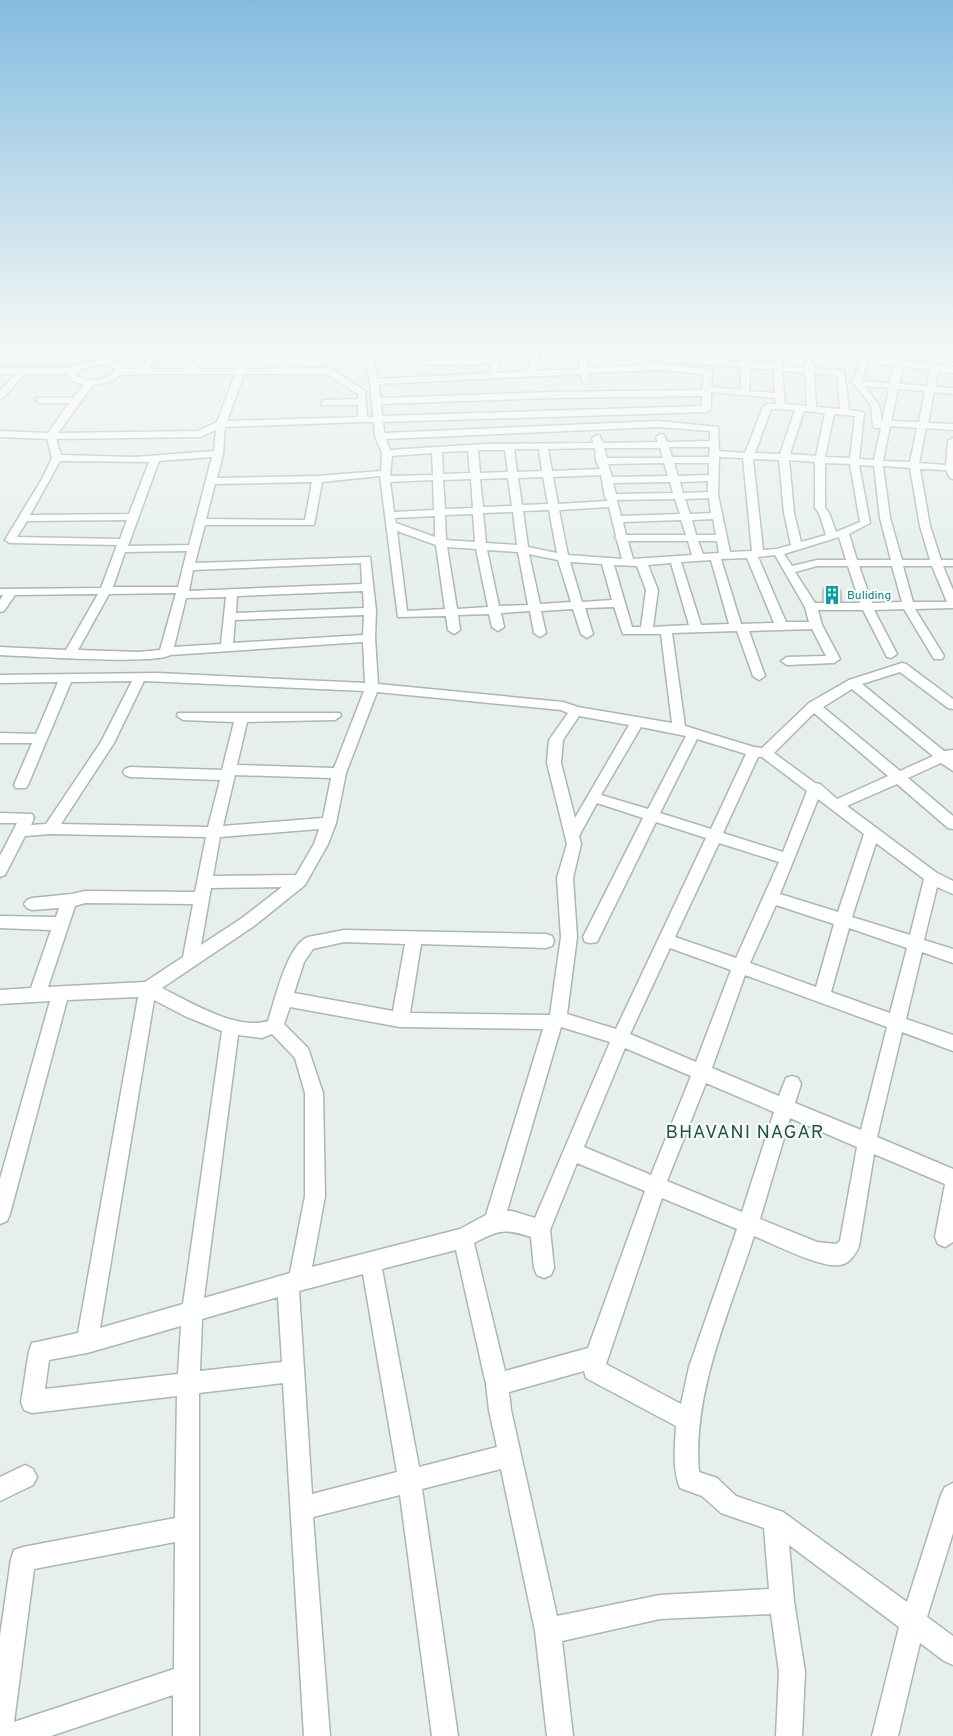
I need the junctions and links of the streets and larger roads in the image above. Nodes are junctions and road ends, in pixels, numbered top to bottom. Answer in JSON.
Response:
{"nodes":[{"id":1,"x":58,"y":426,"type":"edge"},
{"id":2,"x":217,"y":426,"type":"edge"},
{"id":3,"x":221,"y":426,"type":"edge"},
{"id":4,"x":380,"y":426,"type":"edge"},
{"id":5,"x":482,"y":426,"type":"edge"},
{"id":6,"x":626,"y":426,"type":"edge"},
{"id":7,"x":658,"y":426,"type":"edge"},
{"id":8,"x":681,"y":426,"type":"edge"},
{"id":9,"x":760,"y":426,"type":"edge"},
{"id":10,"x":794,"y":426,"type":"edge"},
{"id":11,"x":827,"y":426,"type":"edge"},
{"id":12,"x":858,"y":426,"type":"edge"},
{"id":13,"x":883,"y":426,"type":"edge"},
{"id":14,"x":922,"y":426,"type":"edge"},
{"id":15,"x":938,"y":426,"type":"edge"},
{"id":16,"x":953,"y":427,"type":"edge"},
{"id":17,"x":595,"y":428,"type":"junction"},
{"id":18,"x":483,"y":432,"type":"junction"},
{"id":19,"x":0,"y":434,"type":"edge"},
{"id":20,"x":51,"y":436,"type":"junction"},
{"id":21,"x":380,"y":436,"type":"junction"},
{"id":22,"x":953,"y":441,"type":"edge"},
{"id":23,"x":663,"y":445,"type":"junction"},
{"id":24,"x":598,"y":446,"type":"junction"},
{"id":25,"x":485,"y":447,"type":"junction"},
{"id":26,"x":509,"y":447,"type":"junction"},
{"id":27,"x":544,"y":448,"type":"junction"},
{"id":28,"x":473,"y":449,"type":"junction"},
{"id":29,"x":437,"y":451,"type":"junction"},
{"id":30,"x":387,"y":453,"type":"junction"},
{"id":31,"x":713,"y":453,"type":"junction"},
{"id":32,"x":218,"y":454,"type":"junction"},
{"id":33,"x":749,"y":456,"type":"junction"},
{"id":34,"x":784,"y":457,"type":"junction"},
{"id":35,"x":57,"y":458,"type":"junction"},
{"id":36,"x":155,"y":458,"type":"junction"},
{"id":37,"x":667,"y":460,"type":"junction"},
{"id":38,"x":820,"y":460,"type":"junction"},
{"id":39,"x":601,"y":461,"type":"junction"},
{"id":40,"x":854,"y":462,"type":"junction"},
{"id":41,"x":878,"y":463,"type":"junction"},
{"id":42,"x":914,"y":465,"type":"junction"},
{"id":43,"x":952,"y":471,"type":"edge"},
{"id":44,"x":549,"y":474,"type":"junction"},
{"id":45,"x":386,"y":476,"type":"junction"},
{"id":46,"x":512,"y":476,"type":"junction"},
{"id":47,"x":605,"y":476,"type":"junction"},
{"id":48,"x":476,"y":477,"type":"junction"},
{"id":49,"x":438,"y":478,"type":"junction"},
{"id":50,"x":713,"y":478,"type":"junction"},
{"id":51,"x":317,"y":479,"type":"junction"},
{"id":52,"x":673,"y":479,"type":"junction"},
{"id":53,"x":212,"y":481,"type":"junction"},
{"id":54,"x":713,"y":495,"type":"junction"},
{"id":55,"x":678,"y":496,"type":"junction"},
{"id":56,"x":611,"y":501,"type":"junction"},
{"id":57,"x":554,"y":507,"type":"junction"},
{"id":58,"x":517,"y":509,"type":"junction"},
{"id":59,"x":479,"y":510,"type":"junction"},
{"id":60,"x":441,"y":512,"type":"junction"},
{"id":61,"x":718,"y":516,"type":"junction"},
{"id":62,"x":134,"y":517,"type":"junction"},
{"id":63,"x":685,"y":517,"type":"junction"},
{"id":64,"x":24,"y":518,"type":"junction"},
{"id":65,"x":885,"y":518,"type":"junction"},
{"id":66,"x":616,"y":519,"type":"junction"},
{"id":67,"x":390,"y":520,"type":"junction"},
{"id":68,"x":201,"y":522,"type":"junction"},
{"id":69,"x":865,"y":523,"type":"junction"},
{"id":70,"x":838,"y":534,"type":"junction"},
{"id":71,"x":620,"y":538,"type":"junction"},
{"id":72,"x":692,"y":538,"type":"junction"},
{"id":73,"x":722,"y":538,"type":"junction"},
{"id":74,"x":442,"y":543,"type":"junction"},
{"id":75,"x":123,"y":546,"type":"junction"},
{"id":76,"x":481,"y":546,"type":"junction"},
{"id":77,"x":797,"y":546,"type":"junction"},
{"id":78,"x":194,"y":548,"type":"junction"},
{"id":79,"x":523,"y":549,"type":"junction"},
{"id":80,"x":778,"y":552,"type":"junction"},
{"id":81,"x":755,"y":553,"type":"junction"},
{"id":82,"x":720,"y":555,"type":"junction"},
{"id":83,"x":698,"y":557,"type":"junction"},
{"id":84,"x":563,"y":558,"type":"junction"},
{"id":85,"x":674,"y":559,"type":"junction"},
{"id":86,"x":607,"y":561,"type":"junction"},
{"id":87,"x":628,"y":562,"type":"junction"},
{"id":88,"x":641,"y":562,"type":"junction"},
{"id":89,"x":853,"y":563,"type":"junction"},
{"id":90,"x":936,"y":563,"type":"junction"},
{"id":91,"x":953,"y":563,"type":"edge"},
{"id":92,"x":896,"y":564,"type":"junction"},
{"id":93,"x":190,"y":567,"type":"junction"},
{"id":94,"x":788,"y":570,"type":"junction"},
{"id":95,"x":368,"y":587,"type":"junction"},
{"id":96,"x":106,"y":590,"type":"junction"},
{"id":97,"x":6,"y":591,"type":"edge"},
{"id":98,"x":183,"y":593,"type":"junction"},
{"id":99,"x":232,"y":593,"type":"junction"},
{"id":100,"x":619,"y":603,"type":"junction"},
{"id":101,"x":953,"y":604,"type":"edge"},
{"id":102,"x":578,"y":605,"type":"junction"},
{"id":103,"x":908,"y":605,"type":"junction"},
{"id":104,"x":867,"y":606,"type":"junction"},
{"id":105,"x":811,"y":607,"type":"junction"},
{"id":106,"x":0,"y":608,"type":"edge"},
{"id":107,"x":534,"y":608,"type":"junction"},
{"id":108,"x":494,"y":610,"type":"junction"},
{"id":109,"x":370,"y":611,"type":"junction"},
{"id":110,"x":452,"y":612,"type":"junction"},
{"id":111,"x":230,"y":617,"type":"junction"},
{"id":112,"x":816,"y":626,"type":"junction"},
{"id":113,"x":498,"y":627,"type":"dead end"},
{"id":114,"x":782,"y":627,"type":"junction"},
{"id":115,"x":739,"y":628,"type":"junction"},
{"id":116,"x":696,"y":629,"type":"junction"},
{"id":117,"x":454,"y":630,"type":"dead end"},
{"id":118,"x":647,"y":630,"type":"junction"},
{"id":119,"x":666,"y":630,"type":"junction"},
{"id":120,"x":540,"y":633,"type":"dead end"},
{"id":121,"x":587,"y":634,"type":"dead end"},
{"id":122,"x":369,"y":638,"type":"junction"},
{"id":123,"x":227,"y":647,"type":"junction"},
{"id":124,"x":0,"y":651,"type":"edge"},
{"id":125,"x":167,"y":651,"type":"junction"},
{"id":126,"x":70,"y":654,"type":"junction"},
{"id":127,"x":891,"y":654,"type":"dead end"},
{"id":128,"x":938,"y":656,"type":"dead end"},
{"id":129,"x":787,"y":661,"type":"dead end"},
{"id":130,"x":759,"y":676,"type":"dead end"},
{"id":131,"x":140,"y":677,"type":"junction"},
{"id":132,"x":0,"y":679,"type":"edge"},
{"id":133,"x":66,"y":679,"type":"junction"},
{"id":134,"x":853,"y":683,"type":"junction"},
{"id":135,"x":372,"y":687,"type":"junction"},
{"id":136,"x":953,"y":704,"type":"edge"},
{"id":137,"x":814,"y":706,"type":"junction"},
{"id":138,"x":576,"y":711,"type":"junction"},
{"id":139,"x":183,"y":716,"type":"dead end"},
{"id":140,"x":334,"y":716,"type":"dead end"},
{"id":141,"x":241,"y":718,"type":"junction"},
{"id":142,"x":637,"y":722,"type":"junction"},
{"id":143,"x":686,"y":732,"type":"junction"},
{"id":144,"x":0,"y":738,"type":"edge"},
{"id":145,"x":42,"y":739,"type":"junction"},
{"id":146,"x":759,"y":752,"type":"junction"},
{"id":147,"x":949,"y":759,"type":"edge"},
{"id":148,"x":130,"y":772,"type":"dead end"},
{"id":149,"x":229,"y":773,"type":"junction"},
{"id":150,"x":339,"y":773,"type":"junction"},
{"id":151,"x":898,"y":778,"type":"junction"},
{"id":152,"x":21,"y":786,"type":"dead end"},
{"id":153,"x":815,"y":788,"type":"junction"},
{"id":154,"x":593,"y":797,"type":"junction"},
{"id":155,"x":837,"y":805,"type":"junction"},
{"id":156,"x":652,"y":815,"type":"junction"},
{"id":157,"x":0,"y":818,"type":"edge"},
{"id":158,"x":329,"y":823,"type":"junction"},
{"id":159,"x":953,"y":824,"type":"edge"},
{"id":160,"x":50,"y":829,"type":"junction"},
{"id":161,"x":20,"y":830,"type":"junction"},
{"id":162,"x":214,"y":832,"type":"junction"},
{"id":163,"x":872,"y":832,"type":"junction"},
{"id":164,"x":573,"y":834,"type":"junction"},
{"id":165,"x":714,"y":835,"type":"junction"},
{"id":166,"x":788,"y":859,"type":"junction"},
{"id":167,"x":0,"y":871,"type":"edge"},
{"id":168,"x":932,"y":877,"type":"junction"},
{"id":169,"x":300,"y":881,"type":"junction"},
{"id":170,"x":205,"y":882,"type":"junction"},
{"id":171,"x":953,"y":888,"type":"edge"},
{"id":172,"x":771,"y":897,"type":"junction"},
{"id":173,"x":202,"y":898,"type":"junction"},
{"id":174,"x":75,"y":900,"type":"junction"},
{"id":175,"x":32,"y":904,"type":"dead end"},
{"id":176,"x":843,"y":920,"type":"junction"},
{"id":177,"x":0,"y":922,"type":"edge"},
{"id":178,"x":61,"y":924,"type":"junction"},
{"id":179,"x":414,"y":938,"type":"junction"},
{"id":180,"x":591,"y":938,"type":"dead end"},
{"id":181,"x":666,"y":940,"type":"junction"},
{"id":182,"x":546,"y":941,"type":"dead end"},
{"id":183,"x":916,"y":944,"type":"junction"},
{"id":184,"x":953,"y":956,"type":"edge"},
{"id":185,"x":190,"y":961,"type":"junction"},
{"id":186,"x":740,"y":968,"type":"junction"},
{"id":187,"x":148,"y":989,"type":"junction"},
{"id":188,"x":60,"y":995,"type":"junction"},
{"id":189,"x":37,"y":996,"type":"junction"},
{"id":190,"x":822,"y":996,"type":"junction"},
{"id":191,"x":0,"y":997,"type":"edge"},
{"id":192,"x":286,"y":998,"type":"junction"},
{"id":193,"x":400,"y":1020,"type":"junction"},
{"id":194,"x":556,"y":1021,"type":"junction"},
{"id":195,"x":897,"y":1023,"type":"junction"},
{"id":196,"x":275,"y":1026,"type":"junction"},
{"id":197,"x":231,"y":1027,"type":"junction"},
{"id":198,"x":620,"y":1038,"type":"junction"},
{"id":199,"x":953,"y":1043,"type":"edge"},
{"id":200,"x":701,"y":1074,"type":"junction"},
{"id":201,"x":792,"y":1084,"type":"dead end"},
{"id":202,"x":784,"y":1107,"type":"junction"},
{"id":203,"x":867,"y":1142,"type":"junction"},
{"id":204,"x":573,"y":1152,"type":"junction"},
{"id":205,"x":953,"y":1178,"type":"edge"},
{"id":206,"x":656,"y":1186,"type":"junction"},
{"id":207,"x":953,"y":1188,"type":"edge"},
{"id":208,"x":0,"y":1214,"type":"edge"},
{"id":209,"x":494,"y":1222,"type":"junction"},
{"id":210,"x":748,"y":1225,"type":"junction"},
{"id":211,"x":540,"y":1230,"type":"junction"},
{"id":212,"x":946,"y":1237,"type":"dead end"},
{"id":213,"x":464,"y":1238,"type":"junction"},
{"id":214,"x":371,"y":1262,"type":"junction"},
{"id":215,"x":544,"y":1268,"type":"dead end"},
{"id":216,"x":294,"y":1283,"type":"junction"},
{"id":217,"x":192,"y":1311,"type":"junction"},
{"id":218,"x":87,"y":1342,"type":"junction"},
{"id":219,"x":596,"y":1357,"type":"junction"},
{"id":220,"x":293,"y":1371,"type":"junction"},
{"id":221,"x":497,"y":1384,"type":"junction"},
{"id":222,"x":188,"y":1385,"type":"junction"},
{"id":223,"x":688,"y":1420,"type":"junction"},
{"id":224,"x":510,"y":1455,"type":"junction"},
{"id":225,"x":25,"y":1477,"type":"dead end"},
{"id":226,"x":409,"y":1480,"type":"junction"},
{"id":227,"x":0,"y":1489,"type":"edge"},
{"id":228,"x":953,"y":1495,"type":"edge"},
{"id":229,"x":301,"y":1508,"type":"junction"},
{"id":230,"x":775,"y":1520,"type":"junction"},
{"id":231,"x":187,"y":1528,"type":"junction"},
{"id":232,"x":782,"y":1601,"type":"junction"},
{"id":233,"x":913,"y":1622,"type":"junction"},
{"id":234,"x":548,"y":1631,"type":"junction"},
{"id":235,"x":953,"y":1652,"type":"edge"},
{"id":236,"x":186,"y":1678,"type":"junction"},
{"id":237,"x":0,"y":1728,"type":"edge"},
{"id":238,"x":12,"y":1736,"type":"edge"},
{"id":239,"x":186,"y":1736,"type":"edge"},
{"id":240,"x":317,"y":1736,"type":"edge"},
{"id":241,"x":445,"y":1736,"type":"edge"},
{"id":242,"x":560,"y":1736,"type":"edge"},
{"id":243,"x":789,"y":1736,"type":"edge"},
{"id":244,"x":886,"y":1736,"type":"edge"}],
"edges":[{"from":1,"to":20,"type":"street"},
{"from":2,"to":20,"type":"street"},
{"from":3,"to":32,"type":"street"},
{"from":4,"to":21,"type":"street"},
{"from":5,"to":18,"type":"street"},
{"from":6,"to":17,"type":"street"},
{"from":7,"to":23,"type":"street"},
{"from":8,"to":31,"type":"street"},
{"from":9,"to":33,"type":"street"},
{"from":10,"to":34,"type":"street"},
{"from":11,"to":38,"type":"street"},
{"from":12,"to":40,"type":"street"},
{"from":13,"to":41,"type":"street"},
{"from":14,"to":42,"type":"street"},
{"from":15,"to":16,"type":"street"},
{"from":17,"to":18,"type":"street"},
{"from":17,"to":24,"type":"street"},
{"from":18,"to":21,"type":"street"},
{"from":18,"to":25,"type":"street"},
{"from":19,"to":20,"type":"street"},
{"from":20,"to":35,"type":"street"},
{"from":21,"to":30,"type":"street"},
{"from":22,"to":43,"type":"street"},
{"from":23,"to":24,"type":"street"},
{"from":23,"to":31,"type":"street"},
{"from":23,"to":37,"type":"street"},
{"from":24,"to":27,"type":"street"},
{"from":24,"to":39,"type":"street"},
{"from":25,"to":26,"type":"street"},
{"from":25,"to":28,"type":"street"},
{"from":26,"to":27,"type":"street"},
{"from":26,"to":46,"type":"street"},
{"from":27,"to":44,"type":"street"},
{"from":28,"to":29,"type":"street"},
{"from":28,"to":48,"type":"street"},
{"from":29,"to":30,"type":"street"},
{"from":29,"to":49,"type":"street"},
{"from":30,"to":45,"type":"street"},
{"from":31,"to":33,"type":"street"},
{"from":31,"to":37,"type":"street"},
{"from":31,"to":50,"type":"street"},
{"from":32,"to":36,"type":"street"},
{"from":32,"to":53,"type":"street"},
{"from":33,"to":34,"type":"street"},
{"from":33,"to":81,"type":"street"},
{"from":34,"to":38,"type":"street"},
{"from":34,"to":77,"type":"street"},
{"from":35,"to":36,"type":"street"},
{"from":35,"to":64,"type":"street"},
{"from":36,"to":62,"type":"street"},
{"from":37,"to":39,"type":"street"},
{"from":37,"to":52,"type":"street"},
{"from":38,"to":40,"type":"street"},
{"from":38,"to":70,"type":"street"},
{"from":39,"to":47,"type":"street"},
{"from":40,"to":41,"type":"street"},
{"from":40,"to":69,"type":"street"},
{"from":41,"to":42,"type":"street"},
{"from":41,"to":65,"type":"street"},
{"from":42,"to":43,"type":"street"},
{"from":42,"to":90,"type":"street"},
{"from":44,"to":46,"type":"street"},
{"from":44,"to":47,"type":"street"},
{"from":44,"to":57,"type":"street"},
{"from":45,"to":49,"type":"street"},
{"from":45,"to":51,"type":"street"},
{"from":45,"to":67,"type":"street"},
{"from":46,"to":48,"type":"street"},
{"from":46,"to":58,"type":"street"},
{"from":47,"to":52,"type":"street"},
{"from":47,"to":56,"type":"street"},
{"from":48,"to":49,"type":"street"},
{"from":48,"to":59,"type":"street"},
{"from":49,"to":60,"type":"street"},
{"from":50,"to":52,"type":"street"},
{"from":50,"to":54,"type":"street"},
{"from":51,"to":53,"type":"street"},
{"from":51,"to":68,"type":"street"},
{"from":52,"to":55,"type":"street"},
{"from":53,"to":68,"type":"street"},
{"from":54,"to":55,"type":"street"},
{"from":54,"to":61,"type":"street"},
{"from":55,"to":56,"type":"street"},
{"from":55,"to":63,"type":"street"},
{"from":56,"to":57,"type":"street"},
{"from":56,"to":66,"type":"street"},
{"from":57,"to":58,"type":"street"},
{"from":57,"to":84,"type":"street"},
{"from":58,"to":59,"type":"street"},
{"from":58,"to":79,"type":"street"},
{"from":59,"to":60,"type":"street"},
{"from":59,"to":76,"type":"street"},
{"from":60,"to":67,"type":"street"},
{"from":60,"to":74,"type":"street"},
{"from":61,"to":63,"type":"street"},
{"from":61,"to":73,"type":"street"},
{"from":62,"to":64,"type":"street"},
{"from":62,"to":75,"type":"street"},
{"from":63,"to":66,"type":"street"},
{"from":63,"to":72,"type":"street"},
{"from":64,"to":75,"type":"street"},
{"from":65,"to":69,"type":"street"},
{"from":65,"to":92,"type":"street"},
{"from":66,"to":71,"type":"street"},
{"from":67,"to":74,"type":"street"},
{"from":67,"to":110,"type":"street"},
{"from":68,"to":78,"type":"street"},
{"from":69,"to":70,"type":"street"},
{"from":70,"to":77,"type":"street"},
{"from":70,"to":89,"type":"street"},
{"from":71,"to":72,"type":"street"},
{"from":71,"to":87,"type":"street"},
{"from":72,"to":73,"type":"street"},
{"from":72,"to":83,"type":"street"},
{"from":73,"to":82,"type":"street"},
{"from":74,"to":76,"type":"street"},
{"from":74,"to":110,"type":"street"},
{"from":75,"to":78,"type":"street"},
{"from":75,"to":96,"type":"street"},
{"from":76,"to":79,"type":"street"},
{"from":76,"to":108,"type":"street"},
{"from":77,"to":80,"type":"street"},
{"from":78,"to":93,"type":"street"},
{"from":79,"to":84,"type":"street"},
{"from":79,"to":107,"type":"street"},
{"from":80,"to":81,"type":"street"},
{"from":80,"to":94,"type":"street"},
{"from":81,"to":82,"type":"street"},
{"from":81,"to":114,"type":"street"},
{"from":82,"to":83,"type":"street"},
{"from":82,"to":115,"type":"street"},
{"from":83,"to":85,"type":"street"},
{"from":84,"to":86,"type":"street"},
{"from":84,"to":102,"type":"street"},
{"from":85,"to":88,"type":"street"},
{"from":85,"to":116,"type":"street"},
{"from":86,"to":87,"type":"street"},
{"from":86,"to":100,"type":"street"},
{"from":87,"to":88,"type":"street"},
{"from":88,"to":118,"type":"street"},
{"from":89,"to":92,"type":"street"},
{"from":89,"to":94,"type":"street"},
{"from":89,"to":104,"type":"street"},
{"from":90,"to":91,"type":"street"},
{"from":90,"to":92,"type":"street"},
{"from":90,"to":101,"type":"street"},
{"from":92,"to":103,"type":"street"},
{"from":93,"to":95,"type":"street"},
{"from":93,"to":98,"type":"street"},
{"from":94,"to":105,"type":"street"},
{"from":95,"to":99,"type":"street"},
{"from":95,"to":109,"type":"street"},
{"from":96,"to":97,"type":"street"},
{"from":96,"to":98,"type":"street"},
{"from":96,"to":126,"type":"street"},
{"from":97,"to":106,"type":"street"},
{"from":98,"to":99,"type":"street"},
{"from":98,"to":125,"type":"street"},
{"from":99,"to":111,"type":"street"},
{"from":100,"to":102,"type":"street"},
{"from":100,"to":118,"type":"street"},
{"from":101,"to":103,"type":"street"},
{"from":102,"to":107,"type":"street"},
{"from":102,"to":121,"type":"street"},
{"from":103,"to":104,"type":"street"},
{"from":103,"to":128,"type":"street"},
{"from":104,"to":105,"type":"street"},
{"from":104,"to":127,"type":"street"},
{"from":105,"to":112,"type":"street"},
{"from":107,"to":108,"type":"street"},
{"from":107,"to":120,"type":"street"},
{"from":108,"to":110,"type":"street"},
{"from":108,"to":113,"type":"street"},
{"from":109,"to":111,"type":"street"},
{"from":109,"to":122,"type":"street"},
{"from":110,"to":117,"type":"street"},
{"from":111,"to":123,"type":"street"},
{"from":112,"to":114,"type":"street"},
{"from":112,"to":129,"type":"street"},
{"from":114,"to":115,"type":"street"},
{"from":115,"to":116,"type":"street"},
{"from":115,"to":130,"type":"street"},
{"from":116,"to":119,"type":"street"},
{"from":118,"to":119,"type":"street"},
{"from":119,"to":143,"type":"street"},
{"from":122,"to":123,"type":"street"},
{"from":122,"to":135,"type":"street"},
{"from":123,"to":125,"type":"street"},
{"from":124,"to":126,"type":"street"},
{"from":125,"to":126,"type":"street"},
{"from":131,"to":133,"type":"street"},
{"from":131,"to":135,"type":"street"},
{"from":131,"to":160,"type":"street"},
{"from":132,"to":133,"type":"street"},
{"from":133,"to":145,"type":"street"},
{"from":134,"to":136,"type":"street"},
{"from":134,"to":137,"type":"street"},
{"from":134,"to":147,"type":"street"},
{"from":135,"to":138,"type":"street"},
{"from":135,"to":150,"type":"street"},
{"from":137,"to":146,"type":"street"},
{"from":137,"to":151,"type":"street"},
{"from":138,"to":142,"type":"street"},
{"from":138,"to":164,"type":"street"},
{"from":139,"to":141,"type":"street"},
{"from":140,"to":141,"type":"street"},
{"from":141,"to":149,"type":"street"},
{"from":142,"to":143,"type":"street"},
{"from":142,"to":154,"type":"street"},
{"from":143,"to":146,"type":"street"},
{"from":143,"to":156,"type":"street"},
{"from":144,"to":145,"type":"street"},
{"from":145,"to":152,"type":"street"},
{"from":146,"to":153,"type":"street"},
{"from":146,"to":165,"type":"street"},
{"from":147,"to":151,"type":"street"},
{"from":148,"to":149,"type":"street"},
{"from":149,"to":150,"type":"street"},
{"from":149,"to":162,"type":"street"},
{"from":150,"to":158,"type":"street"},
{"from":151,"to":155,"type":"street"},
{"from":151,"to":159,"type":"street"},
{"from":153,"to":155,"type":"street"},
{"from":153,"to":166,"type":"street"},
{"from":154,"to":156,"type":"street"},
{"from":154,"to":164,"type":"street"},
{"from":155,"to":163,"type":"street"},
{"from":156,"to":165,"type":"street"},
{"from":156,"to":180,"type":"street"},
{"from":157,"to":161,"type":"street"},
{"from":158,"to":162,"type":"street"},
{"from":158,"to":169,"type":"street"},
{"from":160,"to":161,"type":"street"},
{"from":160,"to":162,"type":"street"},
{"from":161,"to":167,"type":"street"},
{"from":162,"to":170,"type":"street"},
{"from":163,"to":168,"type":"street"},
{"from":163,"to":176,"type":"street"},
{"from":164,"to":194,"type":"street"},
{"from":165,"to":166,"type":"street"},
{"from":165,"to":181,"type":"street"},
{"from":166,"to":172,"type":"street"},
{"from":168,"to":171,"type":"street"},
{"from":168,"to":183,"type":"street"},
{"from":169,"to":170,"type":"street"},
{"from":169,"to":185,"type":"street"},
{"from":170,"to":173,"type":"street"},
{"from":172,"to":176,"type":"street"},
{"from":172,"to":186,"type":"street"},
{"from":173,"to":174,"type":"street"},
{"from":173,"to":185,"type":"street"},
{"from":174,"to":175,"type":"street"},
{"from":174,"to":178,"type":"street"},
{"from":176,"to":183,"type":"street"},
{"from":176,"to":190,"type":"street"},
{"from":177,"to":178,"type":"street"},
{"from":178,"to":189,"type":"street"},
{"from":179,"to":182,"type":"street"},
{"from":179,"to":192,"type":"street"},
{"from":179,"to":193,"type":"street"},
{"from":181,"to":186,"type":"street"},
{"from":181,"to":198,"type":"street"},
{"from":183,"to":184,"type":"street"},
{"from":183,"to":195,"type":"street"},
{"from":185,"to":187,"type":"street"},
{"from":186,"to":190,"type":"street"},
{"from":186,"to":200,"type":"street"},
{"from":187,"to":188,"type":"street"},
{"from":187,"to":197,"type":"street"},
{"from":187,"to":218,"type":"street"},
{"from":188,"to":189,"type":"street"},
{"from":188,"to":208,"type":"street"},
{"from":189,"to":191,"type":"street"},
{"from":190,"to":195,"type":"street"},
{"from":192,"to":193,"type":"street"},
{"from":192,"to":196,"type":"street"},
{"from":193,"to":194,"type":"street"},
{"from":194,"to":198,"type":"street"},
{"from":194,"to":209,"type":"street"},
{"from":195,"to":199,"type":"street"},
{"from":195,"to":203,"type":"street"},
{"from":196,"to":197,"type":"street"},
{"from":196,"to":216,"type":"street"},
{"from":197,"to":217,"type":"street"},
{"from":198,"to":200,"type":"street"},
{"from":198,"to":204,"type":"street"},
{"from":200,"to":202,"type":"street"},
{"from":200,"to":206,"type":"street"},
{"from":201,"to":202,"type":"street"},
{"from":202,"to":203,"type":"street"},
{"from":202,"to":210,"type":"street"},
{"from":203,"to":205,"type":"street"},
{"from":203,"to":210,"type":"street"},
{"from":204,"to":206,"type":"street"},
{"from":204,"to":211,"type":"street"},
{"from":206,"to":210,"type":"street"},
{"from":206,"to":219,"type":"street"},
{"from":207,"to":212,"type":"street"},
{"from":209,"to":211,"type":"street"},
{"from":209,"to":213,"type":"street"},
{"from":210,"to":223,"type":"street"},
{"from":211,"to":215,"type":"street"},
{"from":213,"to":214,"type":"street"},
{"from":213,"to":221,"type":"street"},
{"from":214,"to":216,"type":"street"},
{"from":214,"to":226,"type":"street"},
{"from":216,"to":217,"type":"street"},
{"from":216,"to":220,"type":"street"},
{"from":217,"to":218,"type":"street"},
{"from":217,"to":222,"type":"street"},
{"from":218,"to":222,"type":"street"},
{"from":219,"to":221,"type":"street"},
{"from":219,"to":223,"type":"street"},
{"from":220,"to":222,"type":"street"},
{"from":220,"to":229,"type":"street"},
{"from":221,"to":224,"type":"street"},
{"from":222,"to":231,"type":"street"},
{"from":223,"to":230,"type":"street"},
{"from":224,"to":226,"type":"street"},
{"from":224,"to":234,"type":"street"},
{"from":225,"to":227,"type":"street"},
{"from":226,"to":229,"type":"street"},
{"from":226,"to":241,"type":"street"},
{"from":228,"to":233,"type":"street"},
{"from":229,"to":240,"type":"street"},
{"from":230,"to":232,"type":"street"},
{"from":230,"to":233,"type":"street"},
{"from":231,"to":236,"type":"street"},
{"from":231,"to":237,"type":"street"},
{"from":232,"to":234,"type":"street"},
{"from":232,"to":243,"type":"street"},
{"from":233,"to":235,"type":"street"},
{"from":233,"to":244,"type":"street"},
{"from":234,"to":242,"type":"street"},
{"from":236,"to":238,"type":"street"},
{"from":236,"to":239,"type":"street"}]}
